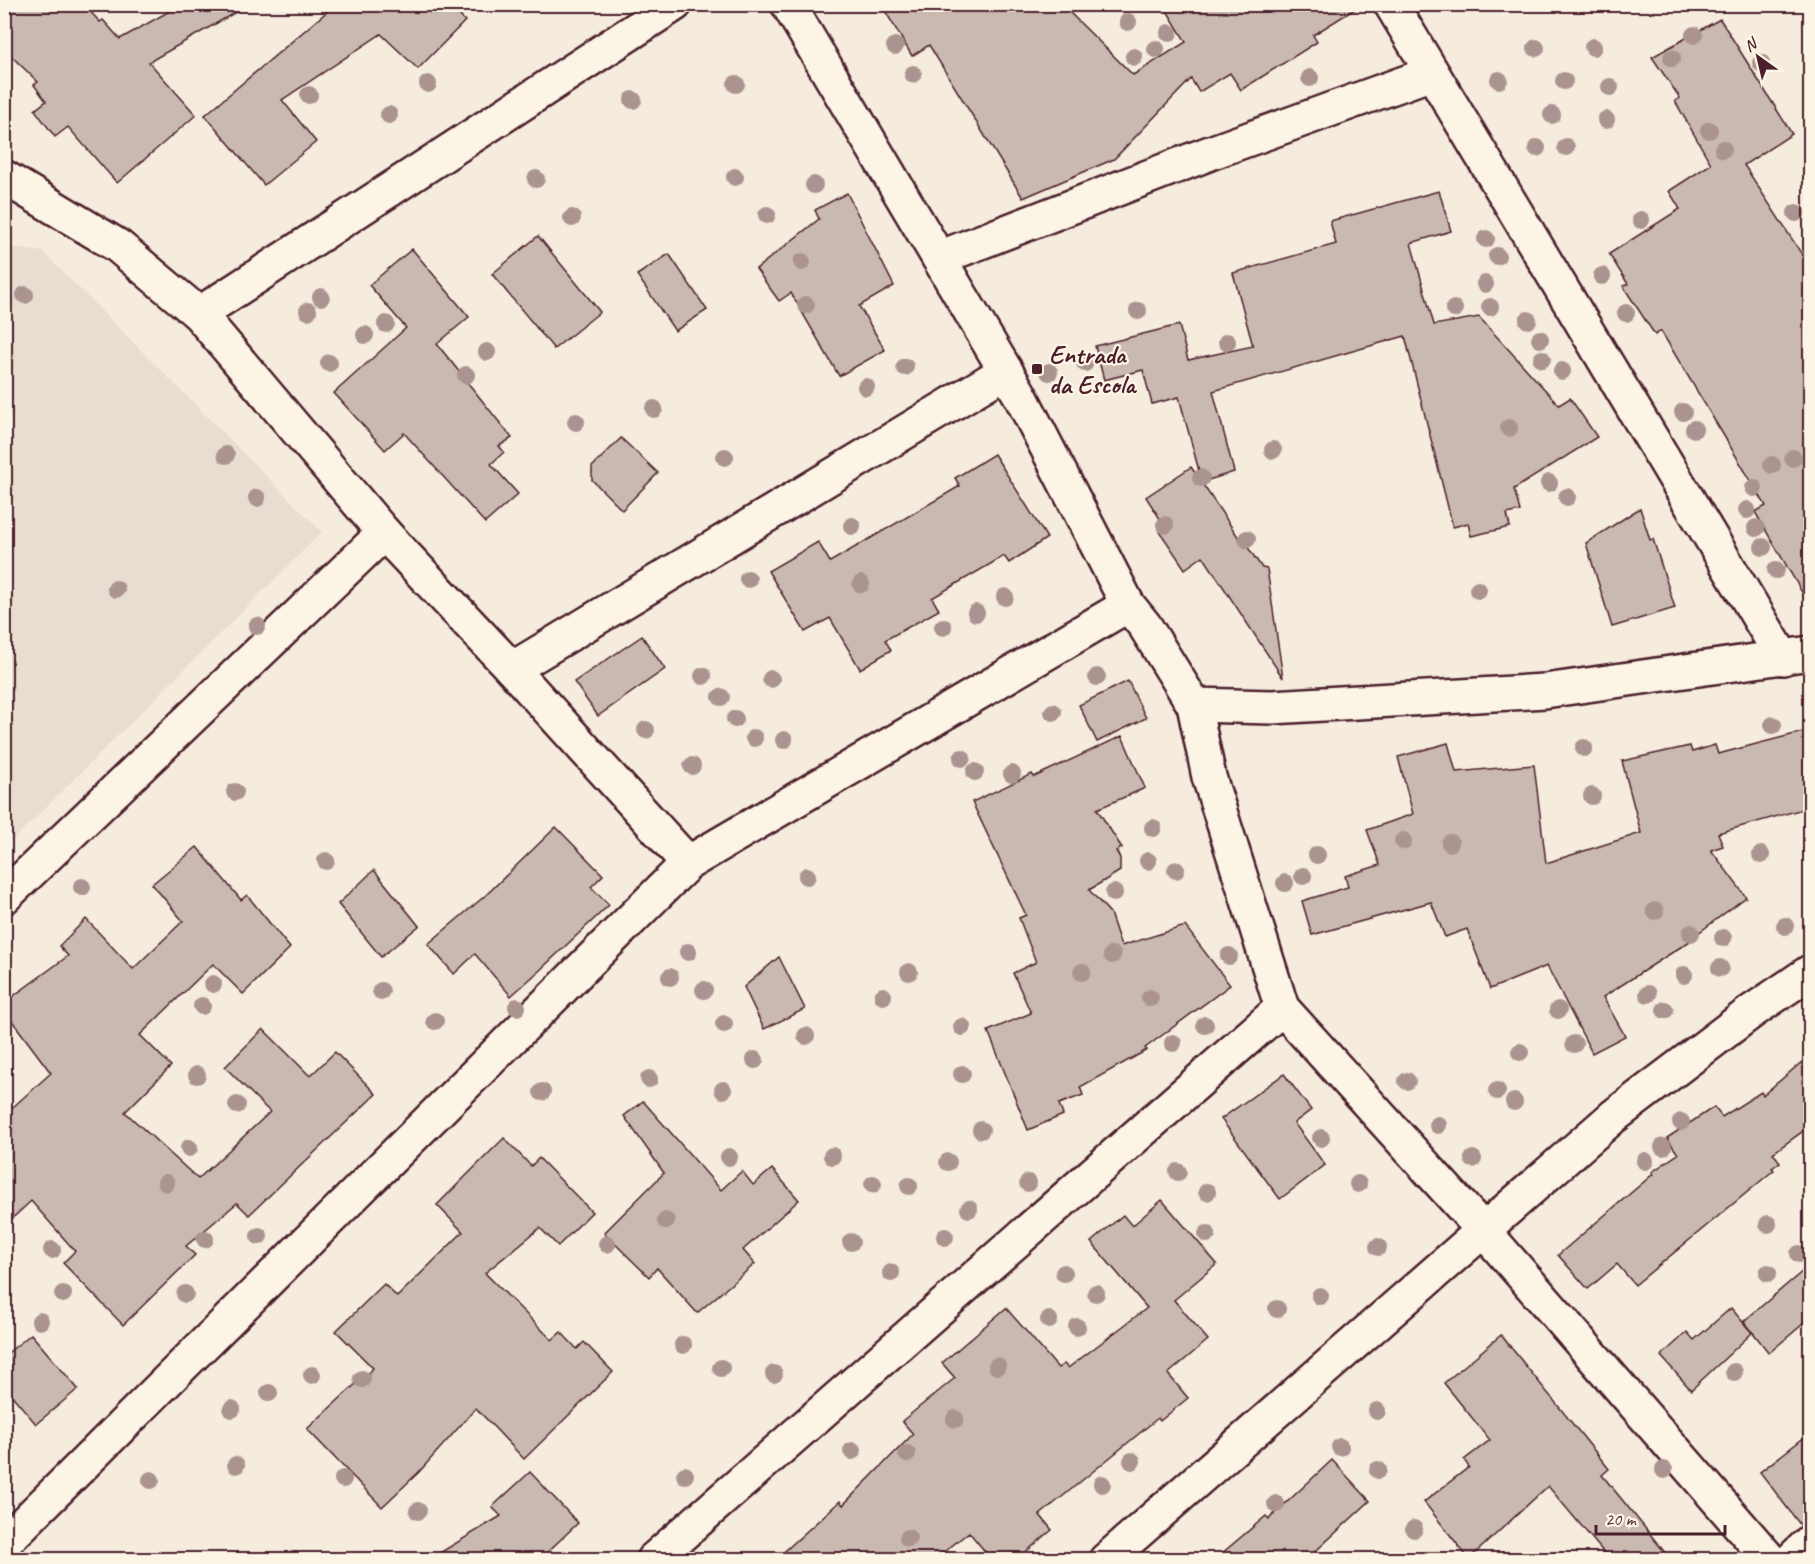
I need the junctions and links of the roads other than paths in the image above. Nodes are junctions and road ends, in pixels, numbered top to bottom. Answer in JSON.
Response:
{"nodes":[{"id":1,"x":675,"y":4,"type":"edge"},
{"id":2,"x":788,"y":4,"type":"edge"},
{"id":3,"x":1391,"y":4,"type":"edge"},
{"id":4,"x":1432,"y":72,"type":"junction"},
{"id":5,"x":4,"y":177,"type":"edge"},
{"id":6,"x":939,"y":258,"type":"junction"},
{"id":7,"x":199,"y":314,"type":"junction"},
{"id":8,"x":1006,"y":371,"type":"junction"},
{"id":9,"x":384,"y":533,"type":"junction"},
{"id":10,"x":1128,"y":605,"type":"junction"},
{"id":11,"x":1797,"y":656,"type":"edge"},
{"id":12,"x":512,"y":669,"type":"junction"},
{"id":13,"x":1194,"y":705,"type":"junction"},
{"id":14,"x":688,"y":863,"type":"junction"},
{"id":15,"x":4,"y":897,"type":"edge"},
{"id":16,"x":1810,"y":972,"type":"edge"},
{"id":17,"x":1282,"y":1008,"type":"junction"},
{"id":18,"x":1484,"y":1231,"type":"junction"},
{"id":19,"x":1810,"y":1542,"type":"edge"},
{"id":20,"x":4,"y":1543,"type":"edge"},
{"id":21,"x":653,"y":1560,"type":"edge"},
{"id":22,"x":1106,"y":1560,"type":"edge"},
{"id":23,"x":1770,"y":1560,"type":"edge"},
{"id":24,"x":1791,"y":1560,"type":"edge"}],
"edges":[{"from":1,"to":7,"type":"street"},
{"from":2,"to":6,"type":"street"},
{"from":3,"to":4,"type":"street"},
{"from":4,"to":6,"type":"street"},
{"from":4,"to":11,"type":"street"},
{"from":5,"to":7,"type":"street"},
{"from":6,"to":8,"type":"street"},
{"from":7,"to":9,"type":"street"},
{"from":8,"to":10,"type":"street"},
{"from":8,"to":12,"type":"street"},
{"from":9,"to":12,"type":"street"},
{"from":9,"to":15,"type":"street"},
{"from":10,"to":13,"type":"street"},
{"from":10,"to":14,"type":"street"},
{"from":11,"to":13,"type":"street"},
{"from":12,"to":14,"type":"street"},
{"from":13,"to":17,"type":"street"},
{"from":14,"to":20,"type":"street"},
{"from":16,"to":18,"type":"street"},
{"from":17,"to":18,"type":"street"},
{"from":17,"to":21,"type":"street"},
{"from":18,"to":22,"type":"street"},
{"from":18,"to":23,"type":"street"},
{"from":19,"to":24,"type":"street"}]}
